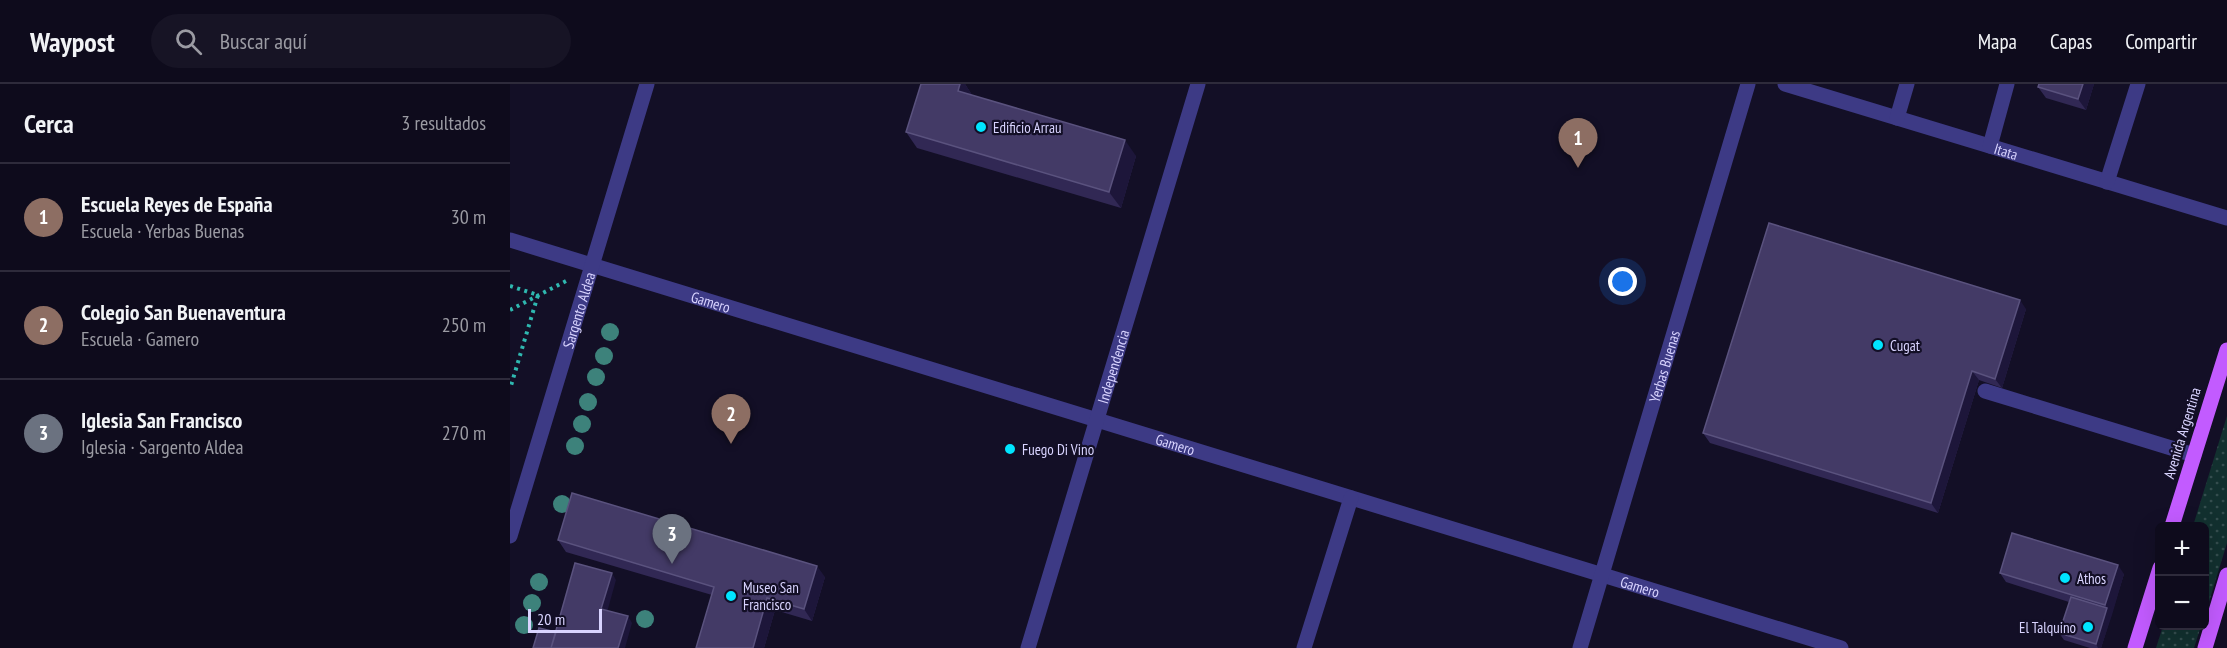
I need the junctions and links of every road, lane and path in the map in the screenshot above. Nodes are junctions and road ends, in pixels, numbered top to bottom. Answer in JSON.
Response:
{"nodes":[{"id":1,"x":647,"y":84,"type":"edge"},
{"id":2,"x":1198,"y":84,"type":"edge"},
{"id":3,"x":1748,"y":84,"type":"edge"},
{"id":4,"x":1785,"y":84,"type":"edge"},
{"id":5,"x":1907,"y":84,"type":"edge"},
{"id":6,"x":2007,"y":84,"type":"edge"},
{"id":7,"x":2138,"y":84,"type":"edge"},
{"id":8,"x":1897,"y":118,"type":"junction"},
{"id":9,"x":1990,"y":146,"type":"junction"},
{"id":10,"x":2107,"y":182,"type":"junction"},
{"id":11,"x":2227,"y":219,"type":"edge"},
{"id":12,"x":510,"y":240,"type":"edge"},
{"id":13,"x":591,"y":265,"type":"junction"},
{"id":14,"x":510,"y":286,"type":"edge"},
{"id":15,"x":538,"y":295,"type":"junction"},
{"id":16,"x":510,"y":310,"type":"edge"},
{"id":17,"x":2227,"y":350,"type":"edge"},
{"id":18,"x":510,"y":389,"type":"edge"},
{"id":19,"x":1985,"y":391,"type":"edge"},
{"id":20,"x":1097,"y":420,"type":"junction"},
{"id":21,"x":2194,"y":455,"type":"junction"},
{"id":22,"x":1351,"y":498,"type":"junction"},
{"id":23,"x":2173,"y":522,"type":"edge"},
{"id":24,"x":510,"y":536,"type":"edge"},
{"id":25,"x":1602,"y":574,"type":"junction"},
{"id":26,"x":2227,"y":575,"type":"edge"},
{"id":27,"x":2158,"y":576,"type":"edge"},
{"id":28,"x":1028,"y":648,"type":"edge"},
{"id":29,"x":1304,"y":648,"type":"edge"},
{"id":30,"x":1580,"y":648,"type":"edge"},
{"id":31,"x":1841,"y":648,"type":"edge"},
{"id":32,"x":2135,"y":648,"type":"edge"},
{"id":33,"x":2205,"y":648,"type":"edge"}],
"edges":[{"from":1,"to":13,"type":"street","name":"Sargento Aldea"},
{"from":2,"to":20,"type":"street","name":"Independencia"},
{"from":3,"to":25,"type":"street","name":"Yerbas Buenas"},
{"from":4,"to":8,"type":"street","name":"Itata"},
{"from":5,"to":8,"type":"street"},
{"from":6,"to":9,"type":"street"},
{"from":7,"to":10,"type":"street"},
{"from":8,"to":9,"type":"street","name":"Itata"},
{"from":9,"to":10,"type":"street","name":"Itata"},
{"from":10,"to":11,"type":"street","name":"Itata"},
{"from":12,"to":13,"type":"street","name":"Gamero"},
{"from":13,"to":15,"type":"path"},
{"from":13,"to":20,"type":"street","name":"Gamero"},
{"from":13,"to":24,"type":"street","name":"Sargento Aldea"},
{"from":14,"to":15,"type":"path"},
{"from":15,"to":16,"type":"path"},
{"from":15,"to":18,"type":"path"},
{"from":17,"to":21,"type":"main road","name":"Avenida Argentina"},
{"from":19,"to":21,"type":"street"},
{"from":20,"to":22,"type":"street","name":"Gamero"},
{"from":20,"to":28,"type":"street","name":"Independencia"},
{"from":21,"to":23,"type":"main road","name":"Avenida Argentina"},
{"from":22,"to":25,"type":"street","name":"Gamero"},
{"from":22,"to":29,"type":"street"},
{"from":25,"to":30,"type":"street","name":"Yerbas Buenas"},
{"from":25,"to":31,"type":"street","name":"Gamero"},
{"from":26,"to":33,"type":"main road"},
{"from":27,"to":32,"type":"main road"}]}
